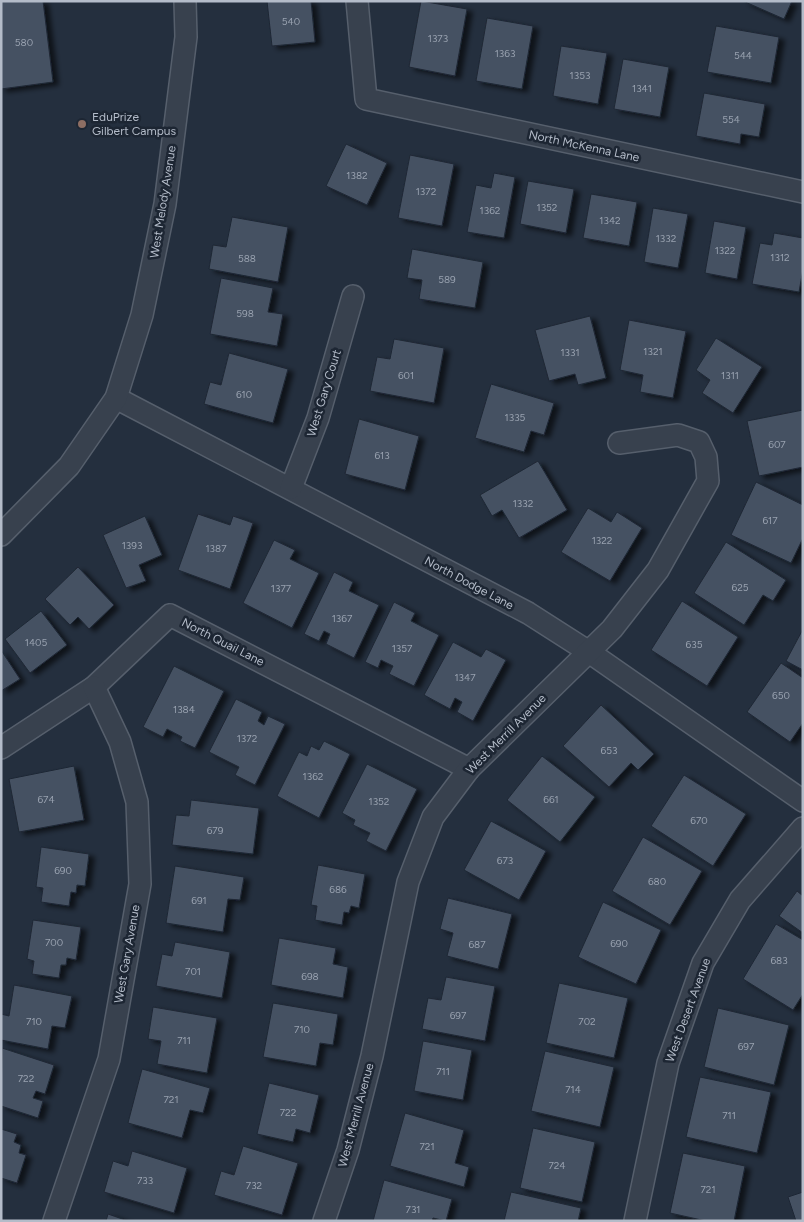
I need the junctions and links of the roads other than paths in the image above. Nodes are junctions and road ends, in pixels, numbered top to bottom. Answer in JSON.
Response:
{"nodes":[{"id":1,"x":185,"y":1,"type":"edge"},
{"id":2,"x":356,"y":1,"type":"edge"},
{"id":3,"x":802,"y":185,"type":"edge"},
{"id":4,"x":353,"y":296,"type":"dead end"},
{"id":5,"x":116,"y":398,"type":"junction"},
{"id":6,"x":619,"y":443,"type":"dead end"},
{"id":7,"x":291,"y":488,"type":"junction"},
{"id":8,"x":1,"y":535,"type":"edge"},
{"id":9,"x":589,"y":652,"type":"junction"},
{"id":10,"x":94,"y":687,"type":"junction"},
{"id":11,"x":1,"y":748,"type":"edge"},
{"id":12,"x":469,"y":769,"type":"junction"},
{"id":13,"x":803,"y":800,"type":"edge"},
{"id":14,"x":803,"y":828,"type":"edge"},
{"id":15,"x":54,"y":1221,"type":"edge"},
{"id":16,"x":324,"y":1221,"type":"edge"},
{"id":17,"x":635,"y":1221,"type":"edge"}],
"edges":[{"from":1,"to":5,"type":"street","name":"West Melody Avenue"},
{"from":2,"to":3,"type":"street","name":"North McKenna Lane"},
{"from":4,"to":7,"type":"street","name":"West Gary Court"},
{"from":5,"to":7,"type":"street","name":"North Dodge Lane"},
{"from":5,"to":8,"type":"street","name":"West Melody Avenue"},
{"from":6,"to":9,"type":"street","name":"West Merrill Avenue"},
{"from":7,"to":9,"type":"street","name":"North Dodge Lane"},
{"from":9,"to":12,"type":"street","name":"West Merrill Avenue"},
{"from":9,"to":13,"type":"street","name":"North Dodge Lane"},
{"from":10,"to":11,"type":"street","name":"North Quail Lane"},
{"from":10,"to":12,"type":"street","name":"North Quail Lane"},
{"from":10,"to":15,"type":"street","name":"West Gary Avenue"},
{"from":12,"to":16,"type":"street","name":"West Merrill Avenue"},
{"from":14,"to":17,"type":"street","name":"West Desert Avenue"}]}
